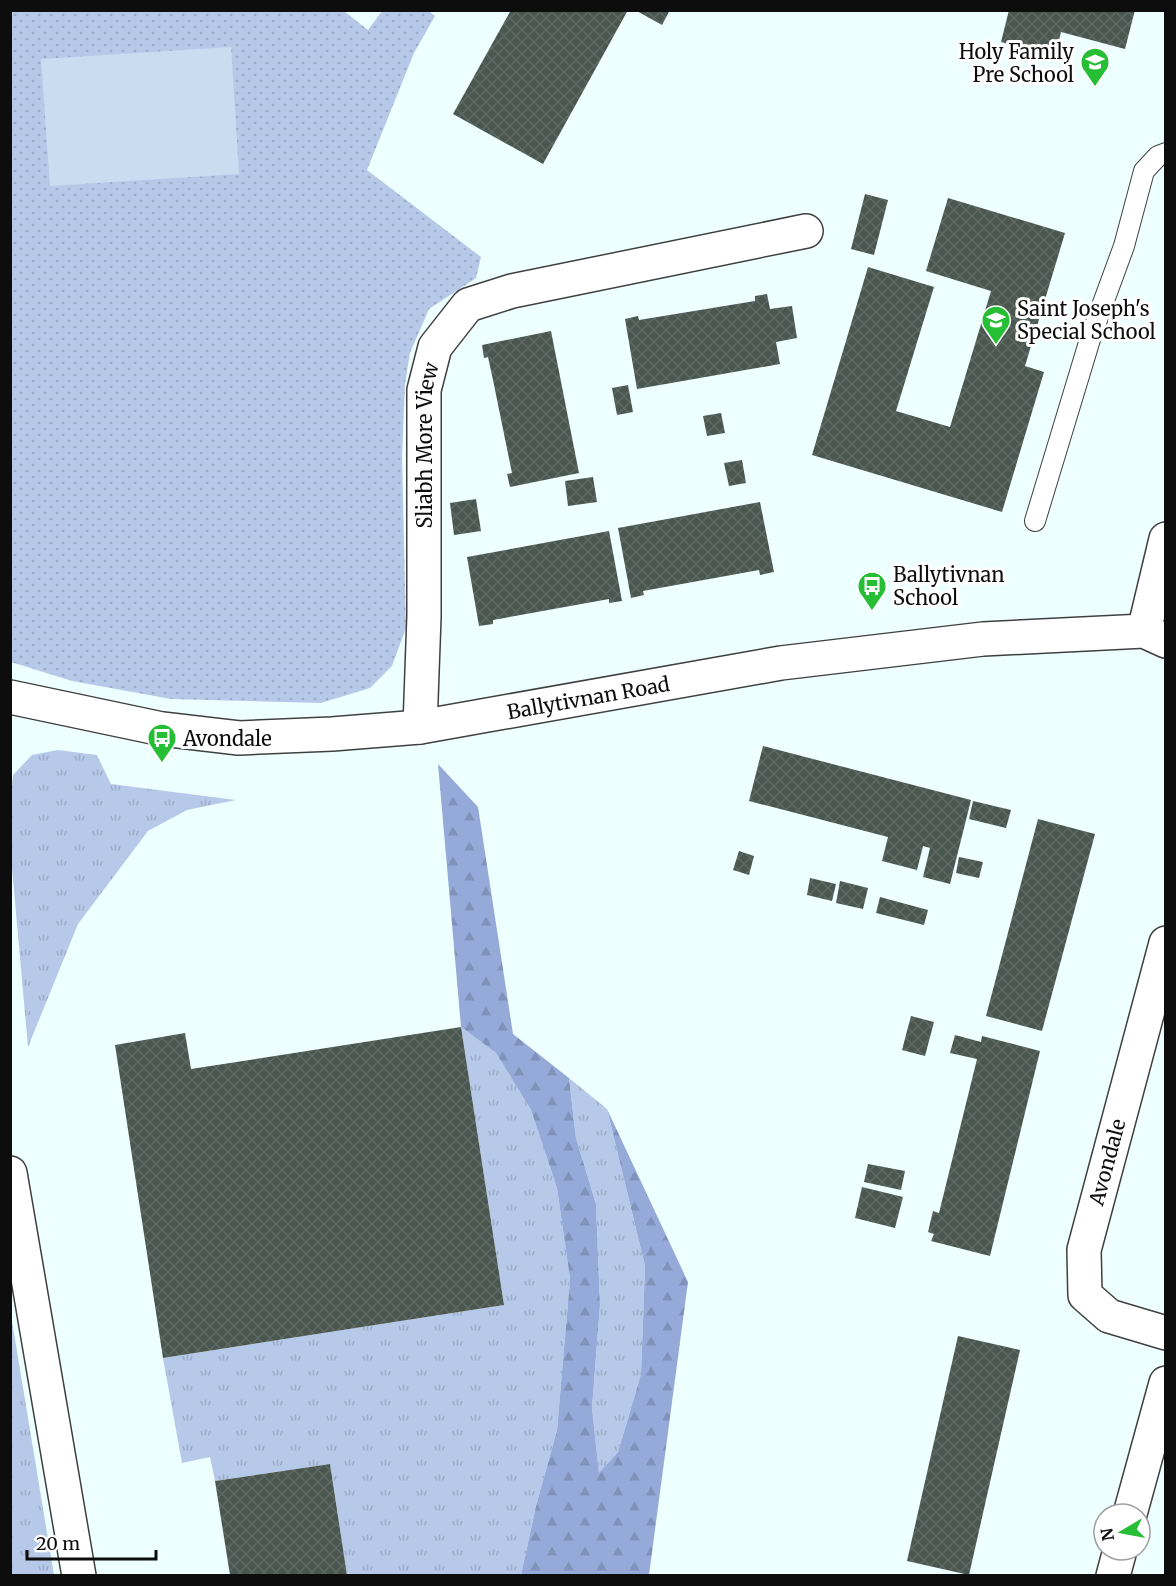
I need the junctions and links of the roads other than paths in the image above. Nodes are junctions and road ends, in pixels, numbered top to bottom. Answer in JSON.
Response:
{"nodes":[{"id":1,"x":1166,"y":153,"type":"edge"},
{"id":2,"x":806,"y":231,"type":"dead end"},
{"id":3,"x":1035,"y":521,"type":"dead end"},
{"id":4,"x":1166,"y":539,"type":"edge"},
{"id":5,"x":1155,"y":636,"type":"edge"},
{"id":6,"x":10,"y":697,"type":"edge"},
{"id":7,"x":420,"y":727,"type":"junction"},
{"id":8,"x":1166,"y":944,"type":"edge"},
{"id":9,"x":10,"y":1173,"type":"edge"},
{"id":10,"x":1166,"y":1333,"type":"edge"},
{"id":11,"x":1166,"y":1383,"type":"edge"},
{"id":12,"x":1133,"y":1502,"type":"edge"},
{"id":13,"x":79,"y":1575,"type":"edge"}],
"edges":[{"from":1,"to":3,"type":"lane"},
{"from":2,"to":7,"type":"street","name":"Sliabh More View"},
{"from":4,"to":5,"type":"street"},
{"from":5,"to":7,"type":"street","name":"Ballytivnan Road"},
{"from":6,"to":7,"type":"street","name":"Ballytivnan Road"},
{"from":8,"to":10,"type":"street","name":"Avondale"},
{"from":9,"to":13,"type":"street"},
{"from":11,"to":12,"type":"street"}]}
